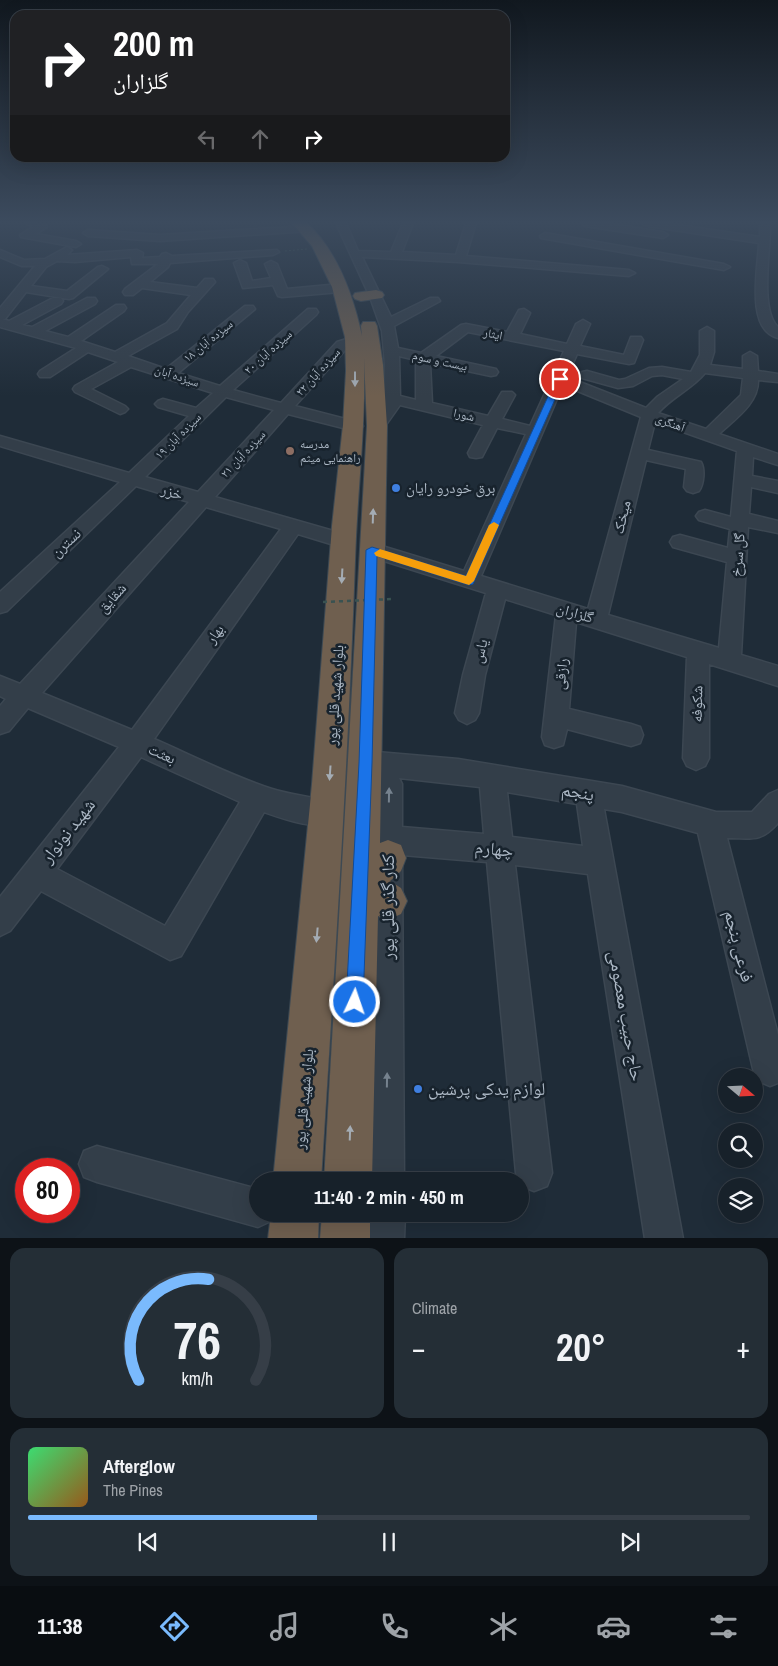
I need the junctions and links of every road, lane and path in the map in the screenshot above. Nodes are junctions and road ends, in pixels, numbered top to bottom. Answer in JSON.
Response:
{"nodes":[{"id":1,"x":29,"y":281,"type":"edge"},
{"id":2,"x":86,"y":281,"type":"edge"},
{"id":3,"x":143,"y":281,"type":"edge"},
{"id":4,"x":246,"y":281,"type":"edge"},
{"id":5,"x":353,"y":281,"type":"edge"},
{"id":6,"x":358,"y":281,"type":"edge"},
{"id":7,"x":630,"y":281,"type":"edge"},
{"id":8,"x":764,"y":281,"type":"edge"},
{"id":9,"x":209,"y":282,"type":"dead end"},
{"id":10,"x":276,"y":282,"type":"joint"},
{"id":11,"x":631,"y":287,"type":"dead end"},
{"id":12,"x":24,"y":288,"type":"junction"},
{"id":13,"x":199,"y":292,"type":"junction"},
{"id":14,"x":359,"y":293,"type":"junction"},
{"id":15,"x":57,"y":301,"type":"dead end"},
{"id":16,"x":90,"y":301,"type":"dead end"},
{"id":17,"x":434,"y":301,"type":"dead end"},
{"id":18,"x":120,"y":308,"type":"dead end"},
{"id":19,"x":249,"y":309,"type":"dead end"},
{"id":20,"x":312,"y":312,"type":"dead end"},
{"id":21,"x":477,"y":314,"type":"dead end"},
{"id":22,"x":524,"y":314,"type":"dead end"},
{"id":23,"x":3,"y":321,"type":"edge"},
{"id":24,"x":583,"y":324,"type":"dead end"},
{"id":25,"x":466,"y":328,"type":"junction"},
{"id":26,"x":34,"y":331,"type":"junction"},
{"id":27,"x":707,"y":331,"type":"dead end"},
{"id":28,"x":778,"y":334,"type":"edge"},
{"id":29,"x":378,"y":336,"type":"junction"},
{"id":30,"x":511,"y":338,"type":"junction"},
{"id":31,"x":636,"y":340,"type":"dead end"},
{"id":32,"x":69,"y":343,"type":"junction"},
{"id":33,"x":86,"y":348,"type":"junction"},
{"id":34,"x":571,"y":350,"type":"junction"},
{"id":35,"x":750,"y":356,"type":"dead end"},
{"id":36,"x":423,"y":357,"type":"junction"},
{"id":37,"x":124,"y":359,"type":"junction"},
{"id":38,"x":698,"y":372,"type":"junction"},
{"id":39,"x":45,"y":374,"type":"dead end"},
{"id":40,"x":168,"y":374,"type":"junction"},
{"id":41,"x":562,"y":374,"type":"junction"},
{"id":42,"x":750,"y":374,"type":"junction"},
{"id":43,"x":778,"y":378,"type":"edge"},
{"id":44,"x":483,"y":385,"type":"dead end"},
{"id":45,"x":223,"y":391,"type":"junction"},
{"id":46,"x":507,"y":395,"type":"dead end"},
{"id":47,"x":392,"y":399,"type":"junction"},
{"id":48,"x":163,"y":404,"type":"dead end"},
{"id":49,"x":424,"y":406,"type":"junction"},
{"id":50,"x":286,"y":408,"type":"junction"},
{"id":51,"x":120,"y":409,"type":"dead end"},
{"id":52,"x":200,"y":414,"type":"junction"},
{"id":53,"x":649,"y":415,"type":"junction"},
{"id":54,"x":492,"y":422,"type":"junction"},
{"id":55,"x":366,"y":426,"type":"junction"},
{"id":56,"x":536,"y":432,"type":"junction"},
{"id":57,"x":708,"y":436,"type":"junction"},
{"id":58,"x":0,"y":441,"type":"edge"},
{"id":59,"x":745,"y":450,"type":"junction"},
{"id":60,"x":476,"y":453,"type":"dead end"},
{"id":61,"x":639,"y":453,"type":"junction"},
{"id":62,"x":776,"y":456,"type":"edge"},
{"id":63,"x":132,"y":480,"type":"junction"},
{"id":64,"x":743,"y":480,"type":"junction"},
{"id":65,"x":693,"y":487,"type":"dead end"},
{"id":66,"x":778,"y":487,"type":"edge"},
{"id":67,"x":200,"y":500,"type":"junction"},
{"id":68,"x":704,"y":516,"type":"dead end"},
{"id":69,"x":741,"y":523,"type":"junction"},
{"id":70,"x":293,"y":527,"type":"junction"},
{"id":71,"x":778,"y":527,"type":"edge"},
{"id":72,"x":344,"y":541,"type":"junction"},
{"id":73,"x":680,"y":542,"type":"dead end"},
{"id":74,"x":372,"y":550,"type":"junction"},
{"id":75,"x":738,"y":558,"type":"junction"},
{"id":76,"x":469,"y":581,"type":"junction"},
{"id":77,"x":497,"y":590,"type":"junction"},
{"id":78,"x":392,"y":599,"type":"dead end"},
{"id":79,"x":323,"y":602,"type":"dead end"},
{"id":80,"x":0,"y":605,"type":"edge"},
{"id":81,"x":567,"y":610,"type":"junction"},
{"id":82,"x":596,"y":619,"type":"junction"},
{"id":83,"x":698,"y":651,"type":"junction"},
{"id":84,"x":729,"y":661,"type":"junction"},
{"id":85,"x":778,"y":676,"type":"edge"},
{"id":86,"x":0,"y":686,"type":"edge"},
{"id":87,"x":24,"y":696,"type":"junction"},
{"id":88,"x":467,"y":713,"type":"dead end"},
{"id":89,"x":0,"y":723,"type":"edge"},
{"id":90,"x":631,"y":735,"type":"dead end"},
{"id":91,"x":137,"y":743,"type":"junction"},
{"id":92,"x":696,"y":758,"type":"dead end"},
{"id":93,"x":366,"y":763,"type":"junction"},
{"id":94,"x":492,"y":777,"type":"junction"},
{"id":95,"x":588,"y":793,"type":"junction"},
{"id":96,"x":258,"y":796,"type":"junction"},
{"id":97,"x":778,"y":803,"type":"edge"},
{"id":98,"x":326,"y":814,"type":"junction"},
{"id":99,"x":709,"y":824,"type":"junction"},
{"id":100,"x":388,"y":849,"type":"junction"},
{"id":101,"x":501,"y":849,"type":"junction"},
{"id":102,"x":600,"y":862,"type":"junction"},
{"id":103,"x":36,"y":873,"type":"junction"},
{"id":104,"x":374,"y":893,"type":"junction"},
{"id":105,"x":0,"y":921,"type":"edge"},
{"id":106,"x":770,"y":1069,"type":"dead end"},
{"id":107,"x":97,"y":1164,"type":"dead end"},
{"id":108,"x":290,"y":1172,"type":"edge"},
{"id":109,"x":349,"y":1172,"type":"edge"},
{"id":110,"x":386,"y":1172,"type":"edge"},
{"id":111,"x":534,"y":1173,"type":"dead end"},
{"id":112,"x":249,"y":1203,"type":"edge"},
{"id":113,"x":346,"y":1222,"type":"edge"},
{"id":114,"x":386,"y":1222,"type":"edge"},
{"id":115,"x":345,"y":1238,"type":"edge"},
{"id":116,"x":386,"y":1238,"type":"edge"},
{"id":117,"x":664,"y":1238,"type":"edge"}],
"edges":[{"from":1,"to":12,"type":"street"},
{"from":2,"to":12,"type":"street"},
{"from":3,"to":13,"type":"street"},
{"from":4,"to":10,"type":"street"},
{"from":5,"to":14,"type":"highway","name":"بلوار شهید قلی پور"},
{"from":6,"to":14,"type":"street"},
{"from":7,"to":11,"type":"street"},
{"from":8,"to":28,"type":"street"},
{"from":9,"to":13,"type":"street"},
{"from":10,"to":14,"type":"street"},
{"from":12,"to":23,"type":"street"},
{"from":13,"to":37,"type":"street"},
{"from":14,"to":29,"type":"highway","name":"بلوار شهید قلی پور"},
{"from":15,"to":23,"type":"street"},
{"from":16,"to":26,"type":"street"},
{"from":17,"to":29,"type":"street","name":"سیزده آبان ۲۲"},
{"from":18,"to":32,"type":"street"},
{"from":19,"to":40,"type":"street","name":"سیزده آبان ۱۸"},
{"from":20,"to":45,"type":"street","name":"سیزده آبان ۲۰"},
{"from":21,"to":25,"type":"street"},
{"from":22,"to":30,"type":"street"},
{"from":23,"to":26,"type":"street","name":"سیزده آبان"},
{"from":24,"to":34,"type":"street"},
{"from":25,"to":30,"type":"street","name":"ایثار"},
{"from":25,"to":36,"type":"street","name":"ایثار"},
{"from":26,"to":32,"type":"street","name":"سیزده آبان"},
{"from":27,"to":38,"type":"street"},
{"from":29,"to":36,"type":"street","name":"بیست و سوم"},
{"from":29,"to":47,"type":"street"},
{"from":29,"to":50,"type":"street","name":"سیزده آبان ۲۲"},
{"from":29,"to":55,"type":"highway","name":"بلوار شهید قلی پور"},
{"from":30,"to":34,"type":"street","name":"ایثار"},
{"from":31,"to":34,"type":"street","name":"ایثار"},
{"from":32,"to":33,"type":"street","name":"سیزده آبان"},
{"from":33,"to":37,"type":"street","name":"سیزده آبان"},
{"from":33,"to":39,"type":"street"},
{"from":34,"to":41,"type":"street"},
{"from":35,"to":42,"type":"street"},
{"from":36,"to":44,"type":"street","name":"بیست و سوم"},
{"from":36,"to":49,"type":"street"},
{"from":37,"to":40,"type":"street","name":"سیزده آبان"},
{"from":37,"to":51,"type":"street"},
{"from":38,"to":41,"type":"street"},
{"from":38,"to":42,"type":"street"},
{"from":38,"to":53,"type":"street"},
{"from":40,"to":45,"type":"street","name":"سیزده آبان"},
{"from":41,"to":53,"type":"street","name":"آهنگری"},
{"from":41,"to":56,"type":"street"},
{"from":42,"to":43,"type":"street"},
{"from":42,"to":57,"type":"street"},
{"from":45,"to":50,"type":"street","name":"سیزده آبان"},
{"from":45,"to":52,"type":"street","name":"سیزده آبان ۱۹"},
{"from":46,"to":54,"type":"street"},
{"from":47,"to":49,"type":"street","name":"شورا"},
{"from":47,"to":55,"type":"street"},
{"from":48,"to":52,"type":"street"},
{"from":49,"to":54,"type":"street","name":"شورا"},
{"from":50,"to":55,"type":"street","name":"سیزده آبان"},
{"from":50,"to":67,"type":"street","name":"سیزده آبان ۲۱"},
{"from":52,"to":63,"type":"street","name":"سیزده آبان ۱۹"},
{"from":53,"to":57,"type":"street","name":"آهنگری"},
{"from":53,"to":61,"type":"street","name":"میخک"},
{"from":54,"to":56,"type":"street","name":"شورا"},
{"from":54,"to":60,"type":"street"},
{"from":55,"to":72,"type":"highway","name":"بلوار شهید قلی پور"},
{"from":74,"to":55,"type":"highway","name":"بلوار شهید قلی پور","one_way":true},
{"from":56,"to":76,"type":"street"},
{"from":57,"to":59,"type":"street","name":"آهنگری"},
{"from":58,"to":63,"type":"street","name":"خزر"},
{"from":59,"to":62,"type":"street","name":"آهنگری"},
{"from":59,"to":64,"type":"street","name":"گل سرخ"},
{"from":61,"to":65,"type":"street"},
{"from":61,"to":82,"type":"street","name":"میخک"},
{"from":63,"to":67,"type":"street","name":"خزر"},
{"from":63,"to":80,"type":"street","name":"نسترن"},
{"from":64,"to":66,"type":"street"},
{"from":64,"to":69,"type":"street","name":"گل سرخ"},
{"from":67,"to":70,"type":"street","name":"خزر"},
{"from":67,"to":87,"type":"street","name":"شقایق"},
{"from":68,"to":69,"type":"street"},
{"from":69,"to":71,"type":"street"},
{"from":69,"to":75,"type":"street","name":"گل سرخ"},
{"from":70,"to":72,"type":"street","name":"خزر"},
{"from":70,"to":91,"type":"street","name":"بهار"},
{"from":72,"to":98,"type":"highway","name":"بلوار شهید قلی پور","one_way":true},
{"from":73,"to":75,"type":"street"},
{"from":74,"to":76,"type":"street","name":"گلزاران"},
{"from":74,"to":93,"type":"highway","name":"بلوار شهید قلی پور"},
{"from":75,"to":84,"type":"street","name":"گل سرخ"},
{"from":76,"to":77,"type":"street","name":"گلزاران"},
{"from":77,"to":81,"type":"street","name":"گلزاران"},
{"from":77,"to":88,"type":"street","name":"یاس"},
{"from":78,"to":79,"type":"path","bridge":true},
{"from":81,"to":82,"type":"street","name":"گلزاران"},
{"from":81,"to":90,"type":"street","name":"رازقی"},
{"from":82,"to":83,"type":"street","name":"گلزاران"},
{"from":83,"to":84,"type":"street","name":"گلزاران"},
{"from":83,"to":92,"type":"street","name":"شکوفه"},
{"from":84,"to":85,"type":"street","name":"گلزاران"},
{"from":86,"to":87,"type":"street","name":"بعثت"},
{"from":87,"to":89,"type":"street","name":"شقایق"},
{"from":87,"to":91,"type":"street","name":"بعثت"},
{"from":91,"to":96,"type":"street","name":"بعثت"},
{"from":91,"to":103,"type":"street","name":"شهید نونوار"},
{"from":93,"to":94,"type":"street","name":"پنجم"},
{"from":100,"to":93,"type":"street","name":"کنار گذر قلی پور","one_way":true},
{"from":93,"to":104,"type":"highway","name":"بلوار شهید قلی پور"},
{"from":94,"to":95,"type":"street","name":"پنجم"},
{"from":94,"to":101,"type":"street"},
{"from":95,"to":99,"type":"street","name":"پنجم"},
{"from":95,"to":102,"type":"street","name":"حاج حبیب معصومی"},
{"from":96,"to":98,"type":"street","name":"بعثت"},
{"from":96,"to":103,"type":"street"},
{"from":97,"to":99,"type":"street","name":"پنجم"},
{"from":98,"to":108,"type":"highway","name":"بلوار شهید قلی پور","one_way":true},
{"from":99,"to":106,"type":"street","name":"فرعی پنجم"},
{"from":100,"to":101,"type":"street","name":"چهارم"},
{"from":100,"to":104,"type":"highway"},
{"from":101,"to":102,"type":"street","name":"چهارم"},
{"from":101,"to":111,"type":"street"},
{"from":102,"to":117,"type":"street","name":"حاج حبیب معصومی"},
{"from":103,"to":105,"type":"street","name":"شهید نونوار"},
{"from":109,"to":104,"type":"highway","name":"بلوار شهید قلی پور","one_way":true},
{"from":110,"to":104,"type":"street","name":"کنار گذر قلی پور","one_way":true},
{"from":107,"to":112,"type":"street"},
{"from":113,"to":115,"type":"highway"},
{"from":114,"to":116,"type":"street"}]}
